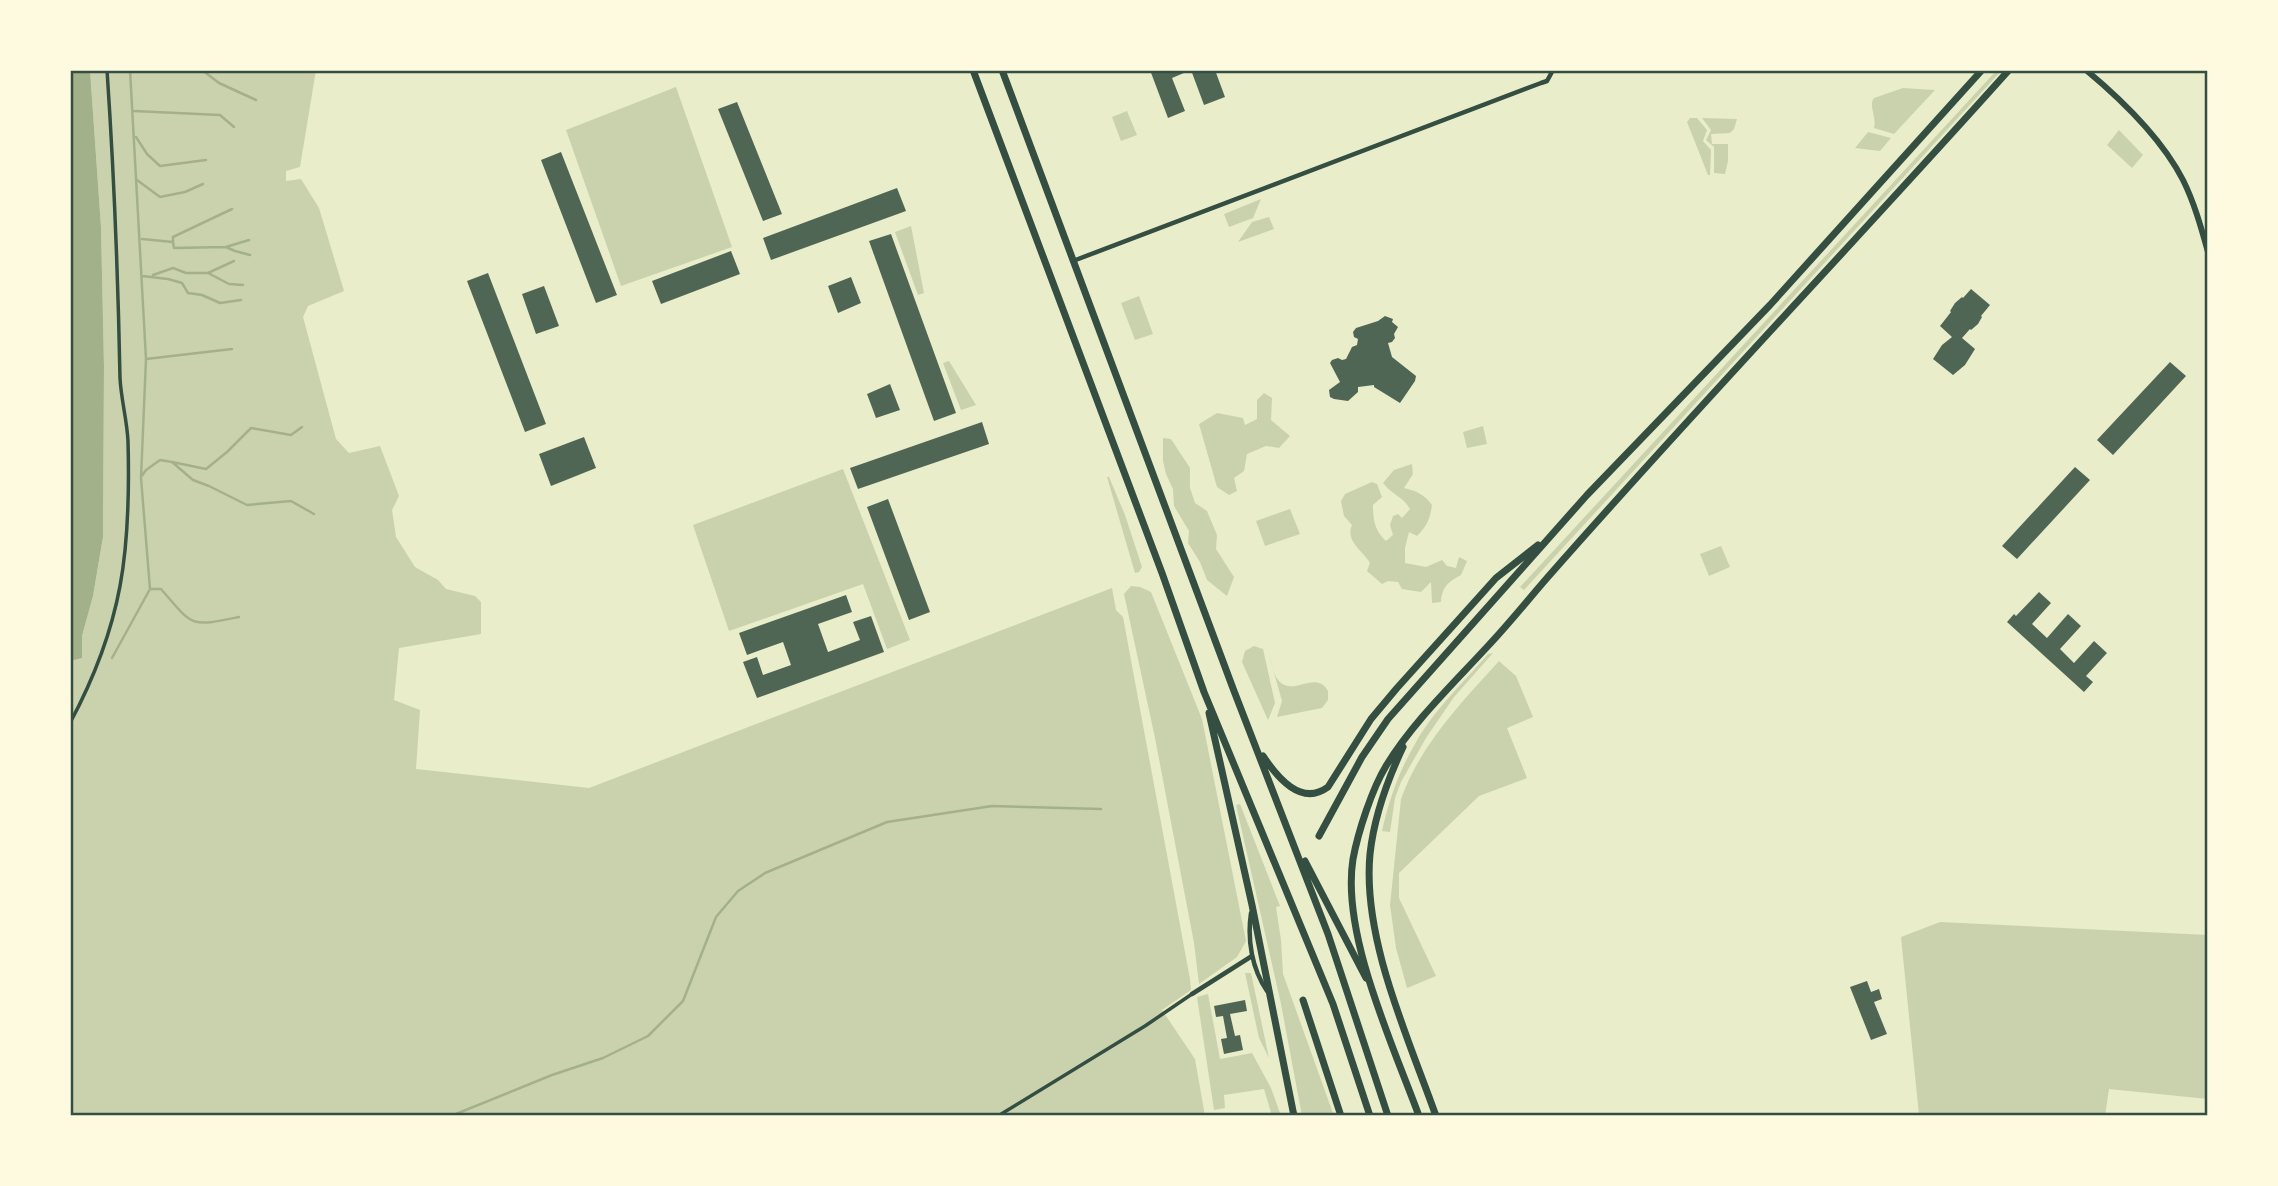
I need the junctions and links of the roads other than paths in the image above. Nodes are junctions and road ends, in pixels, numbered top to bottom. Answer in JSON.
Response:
{"nodes":[{"id":1,"x":107,"y":70,"type":"edge"},
{"id":2,"x":974,"y":70,"type":"edge"},
{"id":3,"x":1002,"y":70,"type":"edge"},
{"id":4,"x":1553,"y":70,"type":"edge"},
{"id":5,"x":1982,"y":70,"type":"edge"},
{"id":6,"x":2009,"y":70,"type":"edge"},
{"id":7,"x":2085,"y":70,"type":"edge"},
{"id":8,"x":2208,"y":252,"type":"edge"},
{"id":9,"x":1073,"y":261,"type":"junction"},
{"id":10,"x":1552,"y":534,"type":"junction"},
{"id":11,"x":1204,"y":692,"type":"junction"},
{"id":12,"x":70,"y":723,"type":"edge"},
{"id":13,"x":1409,"y":733,"type":"junction"},
{"id":14,"x":1255,"y":744,"type":"junction"},
{"id":15,"x":1319,"y":836,"type":"dead end"},
{"id":16,"x":1293,"y":839,"type":"junction"},
{"id":17,"x":1252,"y":905,"type":"junction"},
{"id":18,"x":1252,"y":956,"type":"junction"},
{"id":19,"x":1372,"y":989,"type":"junction"},
{"id":20,"x":1192,"y":994,"type":"joint"},
{"id":21,"x":1272,"y":999,"type":"junction"},
{"id":22,"x":1303,"y":1000,"type":"dead end"},
{"id":23,"x":998,"y":1116,"type":"edge"},
{"id":24,"x":1294,"y":1116,"type":"edge"},
{"id":25,"x":1342,"y":1116,"type":"edge"},
{"id":26,"x":1370,"y":1116,"type":"edge"},
{"id":27,"x":1388,"y":1116,"type":"edge"},
{"id":28,"x":1419,"y":1116,"type":"edge"},
{"id":29,"x":1436,"y":1116,"type":"edge"}],
"edges":[{"from":1,"to":12,"type":"street"},
{"from":2,"to":11,"type":"main road"},
{"from":3,"to":9,"type":"main road"},
{"from":4,"to":9,"type":"street"},
{"from":5,"to":10,"type":"main road"},
{"from":6,"to":13,"type":"main road"},
{"from":7,"to":8,"type":"main road"},
{"from":9,"to":14,"type":"main road"},
{"from":10,"to":14,"type":"main road"},
{"from":10,"to":15,"type":"main road"},
{"from":11,"to":17,"type":"main road"},
{"from":11,"to":26,"type":"main road"},
{"from":13,"to":19,"type":"main road"},
{"from":13,"to":29,"type":"main road"},
{"from":14,"to":16,"type":"main road"},
{"from":16,"to":19,"type":"main road"},
{"from":16,"to":27,"type":"main road"},
{"from":17,"to":18,"type":"street"},
{"from":17,"to":21,"type":"main road"},
{"from":18,"to":20,"type":"street"},
{"from":18,"to":21,"type":"street"},
{"from":19,"to":28,"type":"main road"},
{"from":20,"to":23,"type":"street"},
{"from":21,"to":24,"type":"main road"},
{"from":22,"to":25,"type":"main road"}]}
